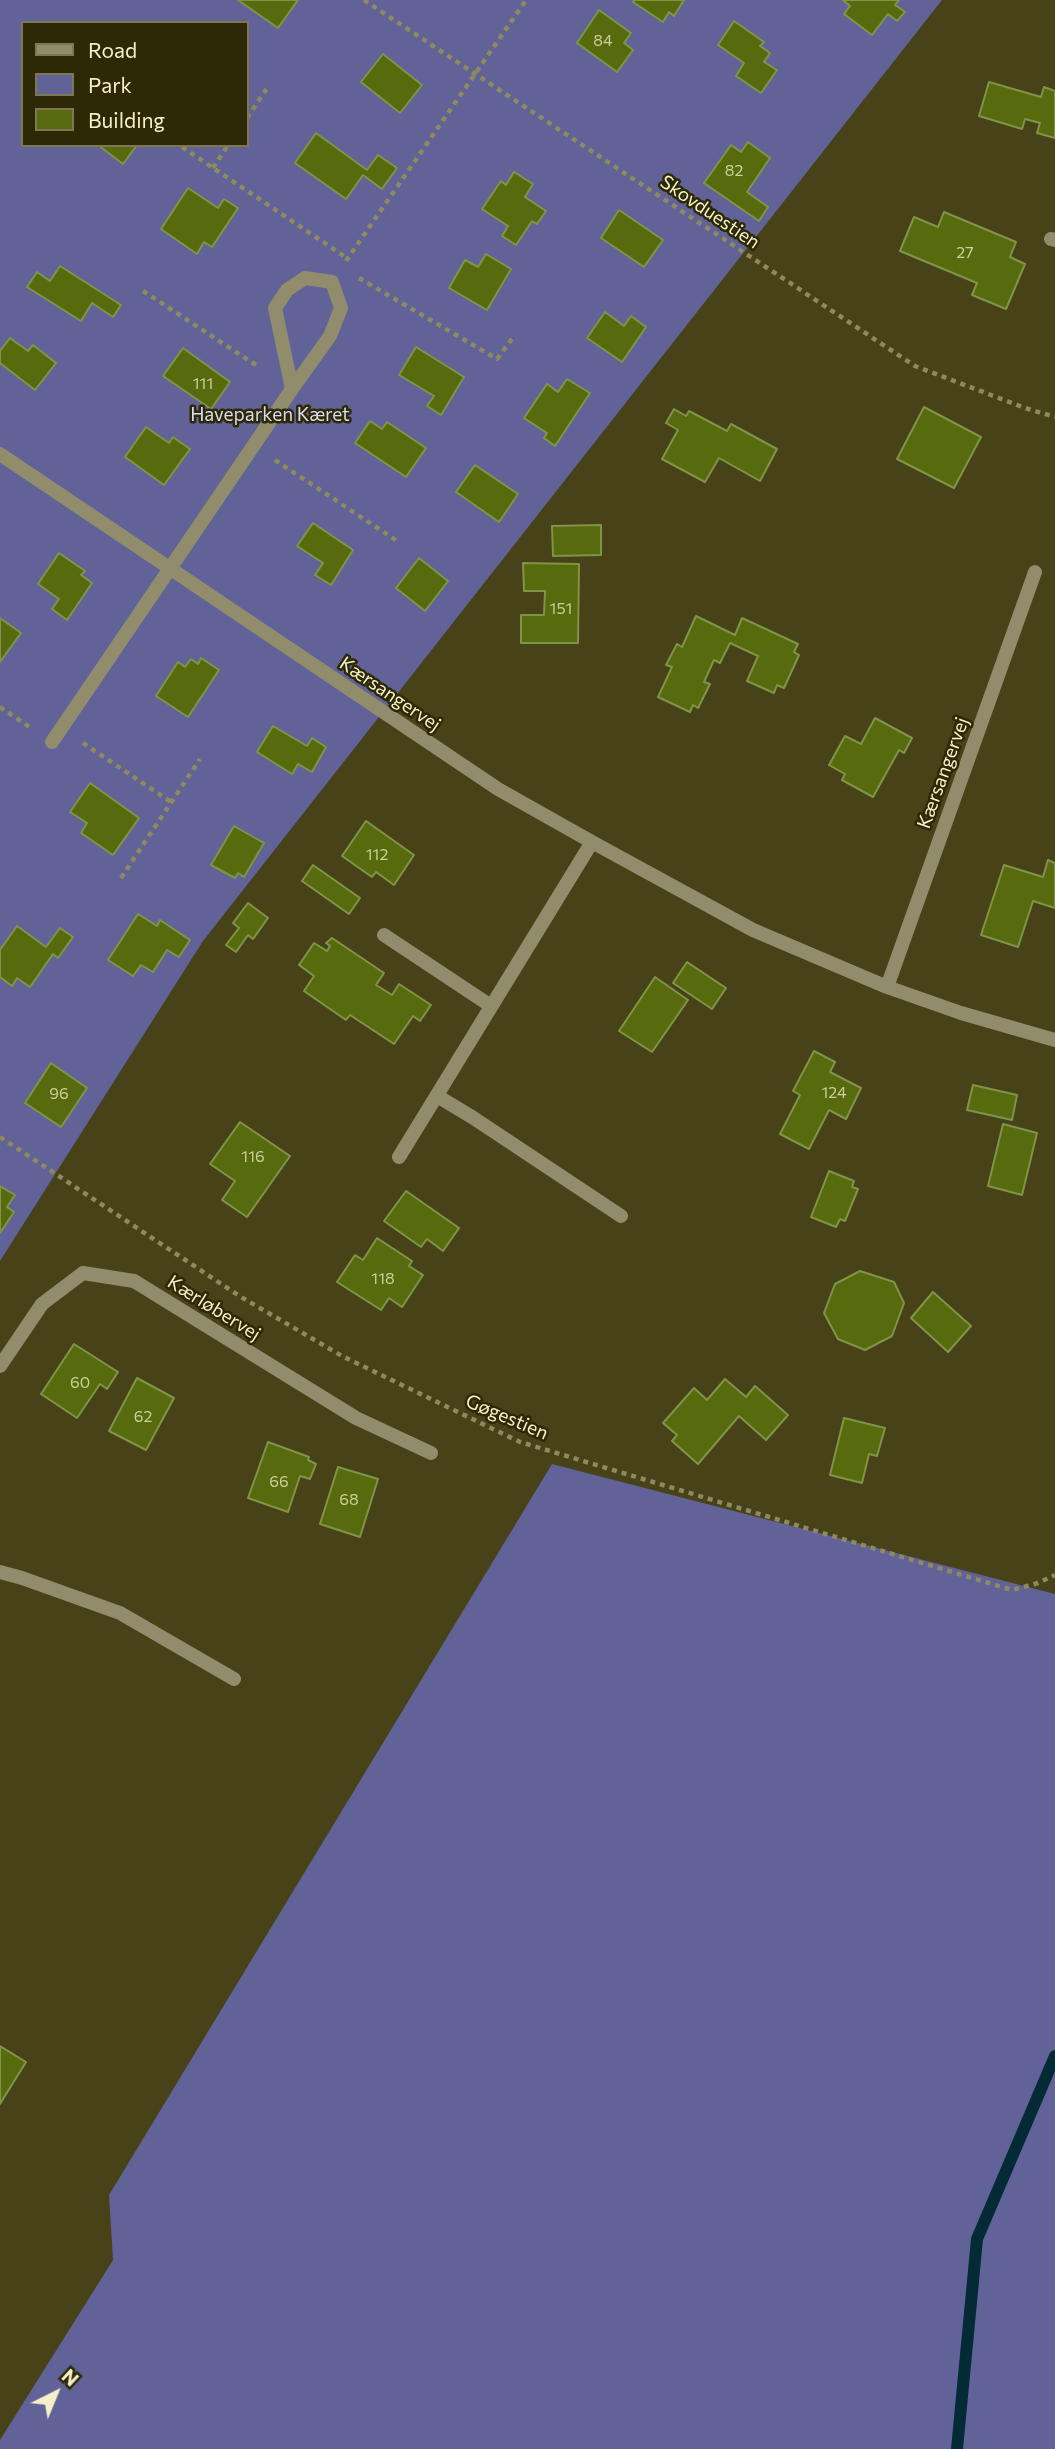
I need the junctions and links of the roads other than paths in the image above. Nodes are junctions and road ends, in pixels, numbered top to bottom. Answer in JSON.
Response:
{"nodes":[{"id":1,"x":292,"y":389,"type":"junction"},
{"id":2,"x":0,"y":454,"type":"edge"},
{"id":3,"x":171,"y":570,"type":"junction"},
{"id":4,"x":1035,"y":572,"type":"dead end"},
{"id":5,"x":52,"y":742,"type":"road end"},
{"id":6,"x":592,"y":842,"type":"junction"},
{"id":7,"x":384,"y":935,"type":"dead end"},
{"id":8,"x":887,"y":987,"type":"junction"},
{"id":9,"x":491,"y":1006,"type":"junction"},
{"id":10,"x":1055,"y":1040,"type":"edge"},
{"id":11,"x":437,"y":1096,"type":"junction"},
{"id":12,"x":398,"y":1157,"type":"dead end"},
{"id":13,"x":621,"y":1216,"type":"dead end"},
{"id":14,"x":0,"y":1366,"type":"edge"},
{"id":15,"x":431,"y":1453,"type":"dead end"},
{"id":16,"x":0,"y":1572,"type":"edge"},
{"id":17,"x":234,"y":1679,"type":"dead end"}],
"edges":[{"from":1,"to":1,"type":"street"},
{"from":1,"to":3,"type":"street"},
{"from":2,"to":3,"type":"street","name":"Kærsangervej"},
{"from":3,"to":5,"type":"street"},
{"from":3,"to":6,"type":"street","name":"Kærsangervej"},
{"from":4,"to":8,"type":"street","name":"Kærsangervej"},
{"from":6,"to":8,"type":"street","name":"Kærsangervej"},
{"from":6,"to":9,"type":"street"},
{"from":7,"to":9,"type":"street"},
{"from":8,"to":10,"type":"street","name":"Kærsangervej"},
{"from":9,"to":11,"type":"street"},
{"from":11,"to":12,"type":"street"},
{"from":11,"to":13,"type":"street"},
{"from":14,"to":15,"type":"street","name":"Kærløbervej"},
{"from":16,"to":17,"type":"street"}]}
